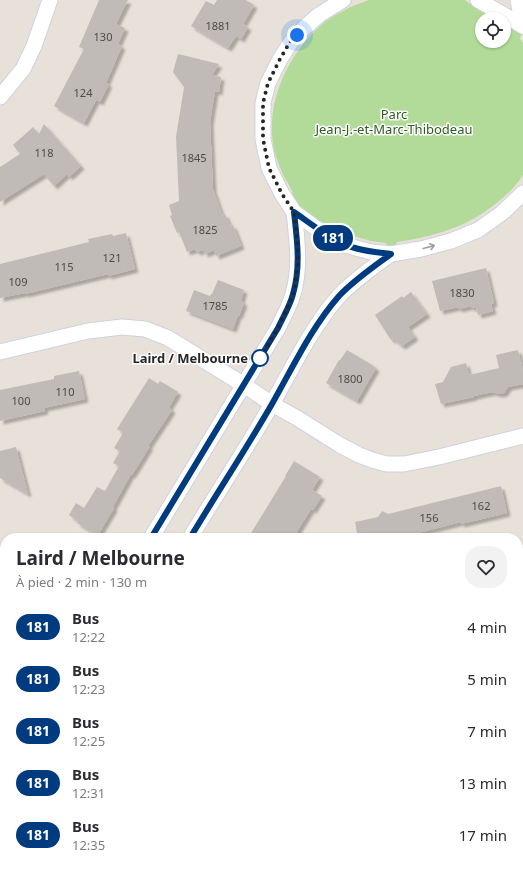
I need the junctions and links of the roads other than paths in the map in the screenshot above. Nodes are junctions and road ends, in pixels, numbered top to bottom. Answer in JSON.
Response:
{"nodes":[{"id":1,"x":50,"y":0,"type":"edge"},
{"id":2,"x":343,"y":0,"type":"edge"},
{"id":3,"x":478,"y":0,"type":"edge"},
{"id":4,"x":518,"y":0,"type":"edge"},
{"id":5,"x":523,"y":26,"type":"edge"},
{"id":6,"x":0,"y":96,"type":"edge"},
{"id":7,"x":523,"y":193,"type":"edge"},
{"id":8,"x":294,"y":212,"type":"junction"},
{"id":9,"x":391,"y":254,"type":"junction"},
{"id":10,"x":0,"y":352,"type":"edge"},
{"id":11,"x":244,"y":385,"type":"junction"},
{"id":12,"x":272,"y":404,"type":"junction"},
{"id":13,"x":523,"y":436,"type":"edge"},
{"id":14,"x":154,"y":533,"type":"edge"},
{"id":15,"x":193,"y":533,"type":"edge"}],
"edges":[{"from":1,"to":6,"type":"street"},
{"from":2,"to":8,"type":"street"},
{"from":3,"to":5,"type":"street"},
{"from":4,"to":5,"type":"street"},
{"from":9,"to":7,"type":"street","one_way":true},
{"from":8,"to":9,"type":"street"},
{"from":8,"to":11,"type":"street"},
{"from":9,"to":12,"type":"street"},
{"from":10,"to":11,"type":"street"},
{"from":11,"to":12,"type":"street"},
{"from":11,"to":14,"type":"street"},
{"from":12,"to":13,"type":"street"},
{"from":12,"to":15,"type":"street"}]}
